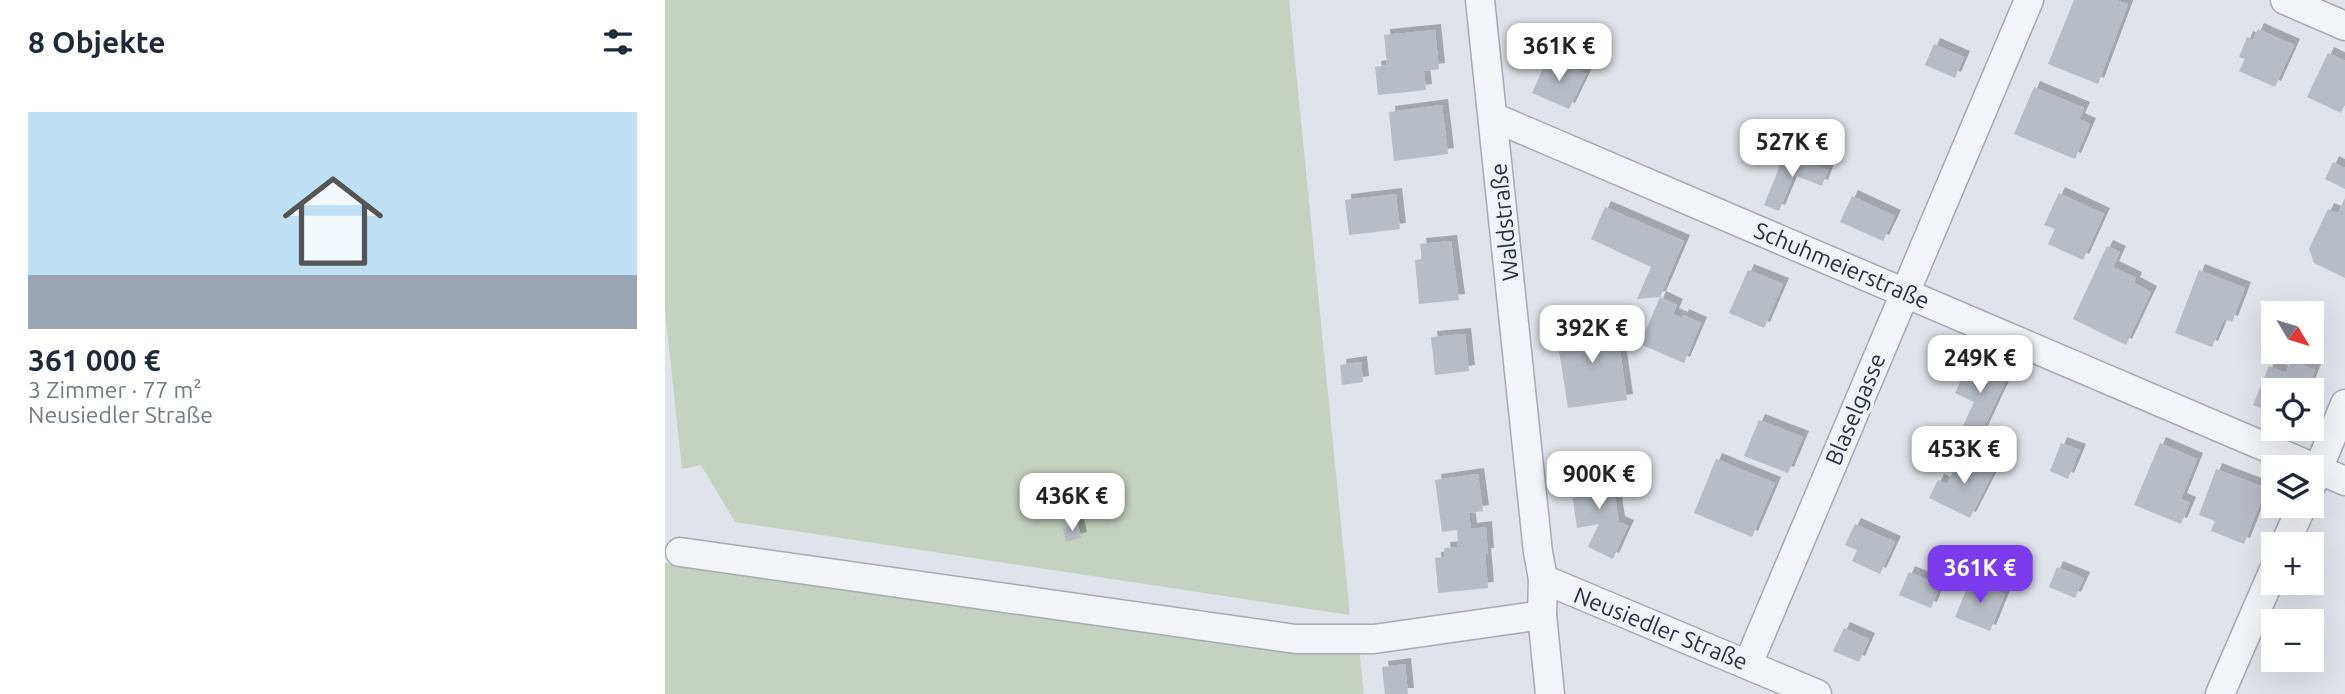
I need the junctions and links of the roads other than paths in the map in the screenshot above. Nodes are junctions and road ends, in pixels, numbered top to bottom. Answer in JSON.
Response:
{"nodes":[{"id":1,"x":1480,"y":0,"type":"edge"},
{"id":2,"x":2029,"y":0,"type":"edge"},
{"id":3,"x":2285,"y":0,"type":"edge"},
{"id":4,"x":2345,"y":26,"type":"edge"},
{"id":5,"x":1493,"y":117,"type":"junction"},
{"id":6,"x":1904,"y":292,"type":"junction"},
{"id":7,"x":2345,"y":404,"type":"edge"},
{"id":8,"x":2266,"y":455,"type":"edge"},
{"id":9,"x":2324,"y":455,"type":"edge"},
{"id":10,"x":2324,"y":478,"type":"edge"},
{"id":11,"x":2345,"y":481,"type":"edge"},
{"id":12,"x":680,"y":552,"type":"dead end"},
{"id":13,"x":1542,"y":579,"type":"junction"},
{"id":14,"x":2263,"y":595,"type":"edge"},
{"id":15,"x":1542,"y":615,"type":"junction"},
{"id":16,"x":1748,"y":664,"type":"junction"},
{"id":17,"x":1550,"y":694,"type":"edge"},
{"id":18,"x":1817,"y":694,"type":"edge"},
{"id":19,"x":2220,"y":694,"type":"edge"}],
"edges":[{"from":1,"to":5,"type":"street","name":"Waldstraße"},
{"from":2,"to":6,"type":"street","name":"Blaselgasse"},
{"from":3,"to":4,"type":"street"},
{"from":5,"to":6,"type":"street","name":"Schuhmeierstraße"},
{"from":5,"to":13,"type":"street","name":"Waldstraße"},
{"from":6,"to":8,"type":"street","name":"Schuhmeierstraße"},
{"from":6,"to":16,"type":"street","name":"Blaselgasse"},
{"from":7,"to":9,"type":"street"},
{"from":10,"to":11,"type":"street","name":"Schuhmeierstraße"},
{"from":12,"to":15,"type":"street"},
{"from":13,"to":15,"type":"street","name":"Waldstraße"},
{"from":13,"to":16,"type":"street","name":"Neusiedler Straße"},
{"from":14,"to":19,"type":"street"},
{"from":15,"to":17,"type":"street","name":"Waldstraße"},
{"from":16,"to":18,"type":"street","name":"Neusiedler Straße"}]}
